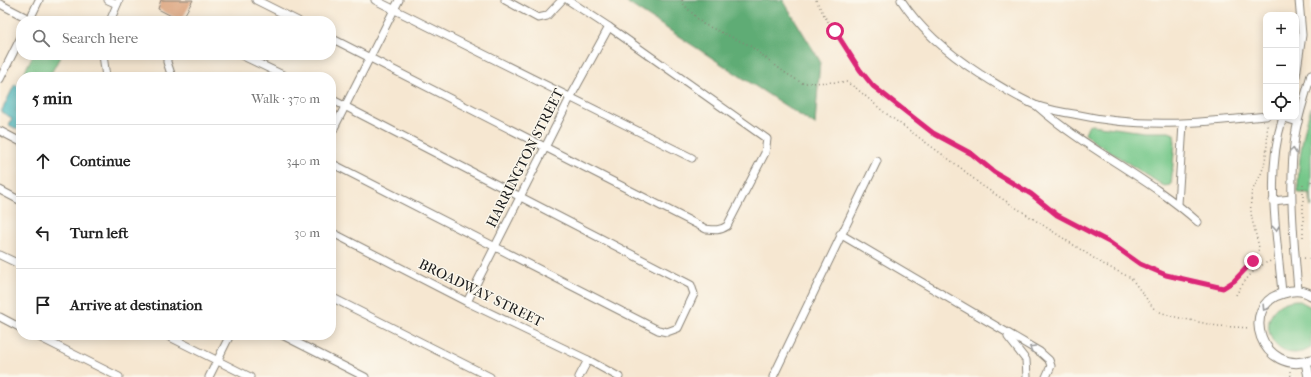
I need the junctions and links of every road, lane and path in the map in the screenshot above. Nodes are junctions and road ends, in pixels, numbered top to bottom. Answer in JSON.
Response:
{"nodes":[{"id":1,"x":39,"y":0,"type":"edge"},
{"id":2,"x":108,"y":0,"type":"edge"},
{"id":3,"x":256,"y":0,"type":"edge"},
{"id":4,"x":375,"y":0,"type":"edge"},
{"id":5,"x":399,"y":0,"type":"edge"},
{"id":6,"x":505,"y":0,"type":"edge"},
{"id":7,"x":562,"y":0,"type":"edge"},
{"id":8,"x":568,"y":0,"type":"edge"},
{"id":9,"x":682,"y":0,"type":"edge"},
{"id":10,"x":816,"y":0,"type":"edge"},
{"id":11,"x":901,"y":0,"type":"edge"},
{"id":12,"x":1299,"y":0,"type":"edge"},
{"id":13,"x":118,"y":2,"type":"edge"},
{"id":14,"x":0,"y":4,"type":"edge"},
{"id":15,"x":394,"y":10,"type":"junction"},
{"id":16,"x":22,"y":16,"type":"edge"},
{"id":17,"x":31,"y":16,"type":"edge"},
{"id":18,"x":112,"y":16,"type":"edge"},
{"id":19,"x":288,"y":16,"type":"edge"},
{"id":20,"x":609,"y":27,"type":"junction"},
{"id":21,"x":336,"y":40,"type":"edge"},
{"id":22,"x":16,"y":46,"type":"edge"},
{"id":23,"x":370,"y":57,"type":"junction"},
{"id":24,"x":104,"y":60,"type":"edge"},
{"id":25,"x":167,"y":60,"type":"edge"},
{"id":26,"x":251,"y":60,"type":"edge"},
{"id":27,"x":1299,"y":63,"type":"edge"},
{"id":28,"x":2,"y":71,"type":"edge"},
{"id":29,"x":105,"y":72,"type":"edge"},
{"id":30,"x":170,"y":72,"type":"edge"},
{"id":31,"x":277,"y":72,"type":"edge"},
{"id":32,"x":1311,"y":74,"type":"edge"},
{"id":33,"x":0,"y":79,"type":"edge"},
{"id":34,"x":570,"y":98,"type":"junction"},
{"id":35,"x":336,"y":101,"type":"edge"},
{"id":36,"x":1036,"y":105,"type":"junction"},
{"id":37,"x":346,"y":106,"type":"junction"},
{"id":38,"x":1263,"y":119,"type":"edge"},
{"id":39,"x":1266,"y":120,"type":"edge"},
{"id":40,"x":1281,"y":120,"type":"edge"},
{"id":41,"x":1292,"y":120,"type":"edge"},
{"id":42,"x":1298,"y":122,"type":"junction"},
{"id":43,"x":1183,"y":124,"type":"junction"},
{"id":44,"x":336,"y":125,"type":"edge"},
{"id":45,"x":0,"y":131,"type":"edge"},
{"id":46,"x":16,"y":139,"type":"edge"},
{"id":47,"x":545,"y":146,"type":"junction"},
{"id":48,"x":692,"y":158,"type":"dead end"},
{"id":49,"x":877,"y":161,"type":"dead end"},
{"id":50,"x":336,"y":166,"type":"edge"},
{"id":51,"x":1303,"y":184,"type":"dead end"},
{"id":52,"x":0,"y":190,"type":"edge"},
{"id":53,"x":520,"y":196,"type":"junction"},
{"id":54,"x":16,"y":198,"type":"edge"},
{"id":55,"x":1292,"y":200,"type":"junction"},
{"id":56,"x":1274,"y":201,"type":"junction"},
{"id":57,"x":1178,"y":204,"type":"junction"},
{"id":58,"x":1198,"y":222,"type":"dead end"},
{"id":59,"x":840,"y":234,"type":"junction"},
{"id":60,"x":336,"y":235,"type":"edge"},
{"id":61,"x":1303,"y":243,"type":"dead end"},
{"id":62,"x":495,"y":246,"type":"junction"},
{"id":63,"x":0,"y":255,"type":"edge"},
{"id":64,"x":1279,"y":260,"type":"junction"},
{"id":65,"x":16,"y":263,"type":"edge"},
{"id":66,"x":1298,"y":291,"type":"junction"},
{"id":67,"x":1282,"y":293,"type":"junction"},
{"id":68,"x":1236,"y":295,"type":"dead end"},
{"id":69,"x":1311,"y":295,"type":"edge"},
{"id":70,"x":336,"y":300,"type":"edge"},
{"id":71,"x":467,"y":302,"type":"junction"},
{"id":72,"x":0,"y":317,"type":"edge"},
{"id":73,"x":16,"y":325,"type":"edge"},
{"id":74,"x":999,"y":328,"type":"junction"},
{"id":75,"x":1259,"y":329,"type":"junction"},
{"id":76,"x":45,"y":340,"type":"edge"},
{"id":77,"x":176,"y":340,"type":"edge"},
{"id":78,"x":228,"y":340,"type":"edge"},
{"id":79,"x":292,"y":340,"type":"edge"},
{"id":80,"x":218,"y":360,"type":"junction"},
{"id":81,"x":588,"y":360,"type":"junction"},
{"id":82,"x":1308,"y":361,"type":"edge"},
{"id":83,"x":118,"y":377,"type":"edge"},
{"id":84,"x":209,"y":377,"type":"edge"},
{"id":85,"x":250,"y":377,"type":"edge"},
{"id":86,"x":365,"y":377,"type":"edge"},
{"id":87,"x":490,"y":377,"type":"edge"},
{"id":88,"x":579,"y":377,"type":"edge"},
{"id":89,"x":618,"y":377,"type":"edge"},
{"id":90,"x":773,"y":377,"type":"edge"},
{"id":91,"x":1028,"y":377,"type":"edge"},
{"id":92,"x":1046,"y":377,"type":"edge"},
{"id":93,"x":1309,"y":377,"type":"edge"}],
"edges":[{"from":1,"to":17,"type":"street"},
{"from":2,"to":13,"type":"street"},
{"from":3,"to":19,"type":"street"},
{"from":4,"to":15,"type":"street"},
{"from":5,"to":15,"type":"street"},
{"from":6,"to":7,"type":"street"},
{"from":8,"to":20,"type":"street"},
{"from":9,"to":75,"type":"path"},
{"from":10,"to":39,"type":"path"},
{"from":11,"to":36,"type":"street"},
{"from":12,"to":27,"type":"street"},
{"from":13,"to":18,"type":"street"},
{"from":14,"to":16,"type":"street"},
{"from":15,"to":23,"type":"street"},
{"from":15,"to":34,"type":"street"},
{"from":20,"to":34,"type":"street","name":"HARRINGTON STREET"},
{"from":20,"to":47,"type":"street"},
{"from":21,"to":23,"type":"street"},
{"from":22,"to":28,"type":"street"},
{"from":23,"to":37,"type":"street"},
{"from":23,"to":47,"type":"street"},
{"from":24,"to":29,"type":"street"},
{"from":25,"to":30,"type":"street"},
{"from":26,"to":31,"type":"street"},
{"from":28,"to":33,"type":"street"},
{"from":32,"to":42,"type":"street"},
{"from":34,"to":47,"type":"street","name":"HARRINGTON STREET"},
{"from":34,"to":48,"type":"street"},
{"from":35,"to":37,"type":"street"},
{"from":36,"to":43,"type":"street"},
{"from":36,"to":57,"type":"street"},
{"from":37,"to":44,"type":"street"},
{"from":37,"to":53,"type":"street"},
{"from":38,"to":43,"type":"street"},
{"from":40,"to":56,"type":"street"},
{"from":41,"to":42,"type":"street"},
{"from":55,"to":42,"type":"street","one_way":true},
{"from":43,"to":57,"type":"street"},
{"from":45,"to":46,"type":"street"},
{"from":47,"to":53,"type":"street","name":"HARRINGTON STREET"},
{"from":49,"to":59,"type":"street"},
{"from":50,"to":62,"type":"street"},
{"from":51,"to":61,"type":"path"},
{"from":52,"to":54,"type":"street"},
{"from":53,"to":62,"type":"street","name":"HARRINGTON STREET"},
{"from":53,"to":62,"type":"street"},
{"from":55,"to":56,"type":"street"},
{"from":55,"to":66,"type":"street"},
{"from":56,"to":64,"type":"street","one_way":true},
{"from":57,"to":58,"type":"street"},
{"from":59,"to":74,"type":"street"},
{"from":59,"to":90,"type":"street"},
{"from":60,"to":71,"type":"street","name":"BROADWAY STREET"},
{"from":62,"to":71,"type":"street","name":"HARRINGTON STREET"},
{"from":63,"to":65,"type":"street"},
{"from":64,"to":67,"type":"street"},
{"from":64,"to":68,"type":"path"},
{"from":66,"to":67,"type":"street"},
{"from":66,"to":69,"type":"street"},
{"from":67,"to":75,"type":"street","one_way":true},
{"from":70,"to":87,"type":"street"},
{"from":71,"to":81,"type":"street","name":"BROADWAY STREET"},
{"from":72,"to":73,"type":"street"},
{"from":74,"to":91,"type":"street"},
{"from":92,"to":74,"type":"street","one_way":true},
{"from":75,"to":82,"type":"street"},
{"from":76,"to":83,"type":"street"},
{"from":77,"to":80,"type":"street"},
{"from":78,"to":80,"type":"street"},
{"from":79,"to":86,"type":"street"},
{"from":80,"to":84,"type":"street"},
{"from":80,"to":85,"type":"street"},
{"from":81,"to":88,"type":"street"},
{"from":81,"to":89,"type":"street","name":"BROADWAY STREET"},
{"from":82,"to":93,"type":"street"}]}
